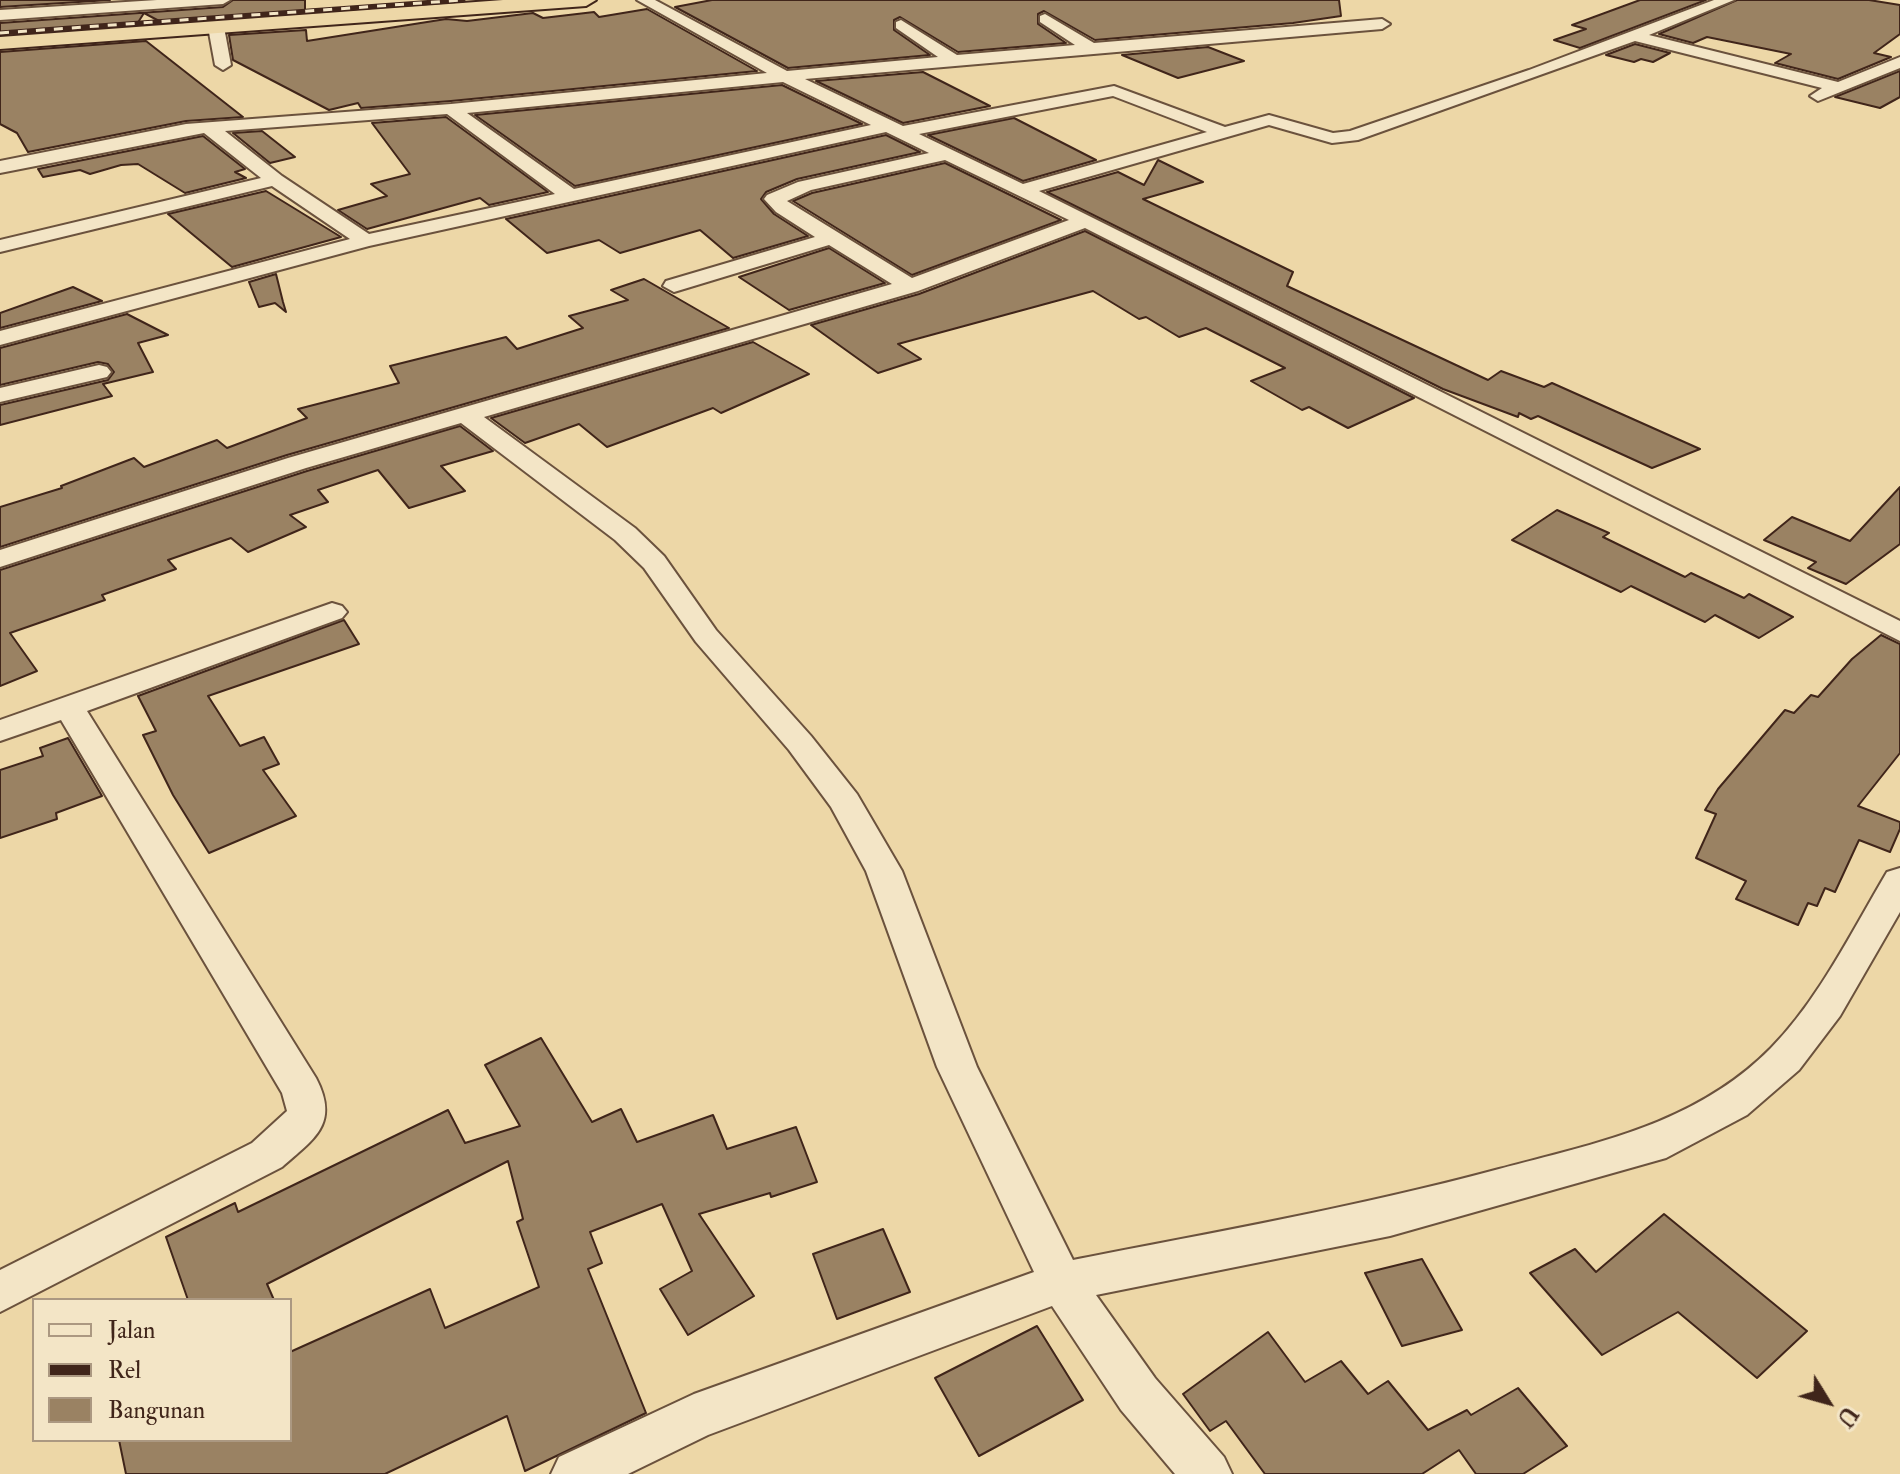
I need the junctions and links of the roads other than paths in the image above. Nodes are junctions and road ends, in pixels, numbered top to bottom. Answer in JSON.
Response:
{"nodes":[{"id":1,"x":223,"y":0,"type":"edge"},
{"id":2,"x":586,"y":0,"type":"edge"},
{"id":3,"x":644,"y":0,"type":"edge"},
{"id":4,"x":1727,"y":0,"type":"edge"},
{"id":5,"x":0,"y":15,"type":"edge"},
{"id":6,"x":1045,"y":19,"type":"dead end"},
{"id":7,"x":1382,"y":24,"type":"dead end"},
{"id":8,"x":901,"y":25,"type":"dead end"},
{"id":9,"x":216,"y":27,"type":"junction"},
{"id":10,"x":1635,"y":36,"type":"junction"},
{"id":11,"x":0,"y":43,"type":"edge"},
{"id":12,"x":1092,"y":49,"type":"junction"},
{"id":13,"x":954,"y":60,"type":"junction"},
{"id":14,"x":1900,"y":62,"type":"edge"},
{"id":15,"x":223,"y":65,"type":"dead end"},
{"id":16,"x":782,"y":75,"type":"junction"},
{"id":17,"x":1838,"y":87,"type":"junction"},
{"id":18,"x":1808,"y":101,"type":"dead end"},
{"id":19,"x":451,"y":109,"type":"junction"},
{"id":20,"x":208,"y":127,"type":"junction"},
{"id":21,"x":896,"y":129,"type":"junction"},
{"id":22,"x":1225,"y":133,"type":"junction"},
{"id":23,"x":948,"y":154,"type":"junction"},
{"id":24,"x":0,"y":167,"type":"edge"},
{"id":25,"x":275,"y":180,"type":"junction"},
{"id":26,"x":1022,"y":190,"type":"junction"},
{"id":27,"x":568,"y":194,"type":"junction"},
{"id":28,"x":1086,"y":221,"type":"junction"},
{"id":29,"x":832,"y":238,"type":"junction"},
{"id":30,"x":366,"y":241,"type":"junction"},
{"id":31,"x":0,"y":246,"type":"edge"},
{"id":32,"x":674,"y":286,"type":"dead end"},
{"id":33,"x":910,"y":286,"type":"junction"},
{"id":34,"x":0,"y":338,"type":"edge"},
{"id":35,"x":99,"y":372,"type":"dead end"},
{"id":36,"x":0,"y":395,"type":"edge"},
{"id":37,"x":466,"y":415,"type":"junction"},
{"id":38,"x":0,"y":559,"type":"edge"},
{"id":39,"x":332,"y":612,"type":"dead end"},
{"id":40,"x":1900,"y":632,"type":"edge"},
{"id":41,"x":69,"y":707,"type":"junction"},
{"id":42,"x":0,"y":731,"type":"edge"},
{"id":43,"x":1900,"y":881,"type":"edge"},
{"id":44,"x":1061,"y":1282,"type":"junction"},
{"id":45,"x":0,"y":1292,"type":"edge"},
{"id":46,"x":576,"y":1474,"type":"edge"},
{"id":47,"x":1207,"y":1474,"type":"edge"}],
"edges":[{"from":1,"to":5,"type":"street"},
{"from":2,"to":9,"type":"highway"},
{"from":3,"to":16,"type":"street"},
{"from":4,"to":10,"type":"street"},
{"from":6,"to":12,"type":"street"},
{"from":7,"to":12,"type":"street"},
{"from":8,"to":13,"type":"street"},
{"from":9,"to":11,"type":"highway"},
{"from":9,"to":15,"type":"street"},
{"from":10,"to":17,"type":"street"},
{"from":10,"to":22,"type":"street"},
{"from":12,"to":13,"type":"street"},
{"from":13,"to":16,"type":"street"},
{"from":14,"to":17,"type":"street"},
{"from":16,"to":19,"type":"street"},
{"from":16,"to":21,"type":"street"},
{"from":17,"to":18,"type":"street"},
{"from":19,"to":20,"type":"street"},
{"from":19,"to":27,"type":"street"},
{"from":20,"to":24,"type":"street"},
{"from":20,"to":25,"type":"street"},
{"from":21,"to":22,"type":"street"},
{"from":21,"to":23,"type":"street"},
{"from":21,"to":27,"type":"street"},
{"from":22,"to":26,"type":"street"},
{"from":23,"to":26,"type":"street"},
{"from":23,"to":29,"type":"street"},
{"from":25,"to":30,"type":"street"},
{"from":25,"to":31,"type":"street"},
{"from":26,"to":28,"type":"street"},
{"from":27,"to":30,"type":"street"},
{"from":28,"to":33,"type":"street"},
{"from":28,"to":40,"type":"street"},
{"from":29,"to":32,"type":"street"},
{"from":29,"to":33,"type":"street"},
{"from":30,"to":34,"type":"street"},
{"from":33,"to":37,"type":"street"},
{"from":35,"to":36,"type":"street"},
{"from":37,"to":38,"type":"street"},
{"from":37,"to":44,"type":"street"},
{"from":39,"to":41,"type":"street"},
{"from":41,"to":42,"type":"street"},
{"from":41,"to":45,"type":"street"},
{"from":43,"to":44,"type":"street"},
{"from":44,"to":46,"type":"street"},
{"from":44,"to":47,"type":"street"}]}
